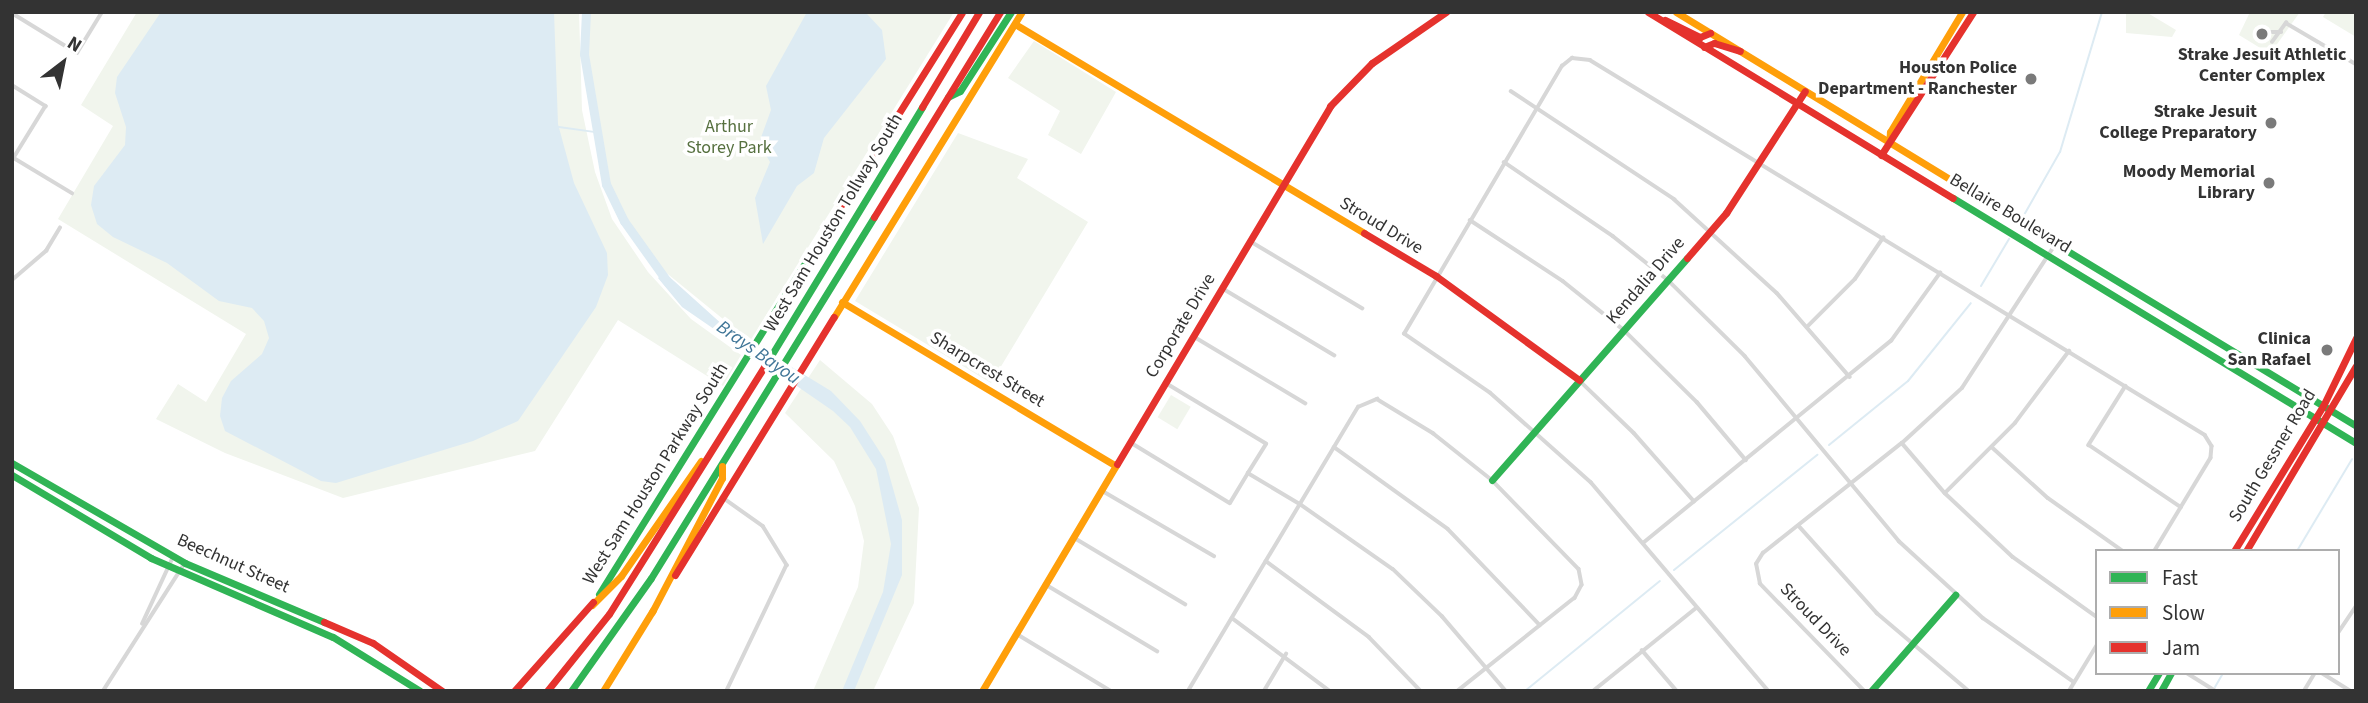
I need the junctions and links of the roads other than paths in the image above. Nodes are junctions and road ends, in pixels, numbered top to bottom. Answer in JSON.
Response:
{"nodes":[{"id":1,"x":102,"y":12,"type":"edge"},
{"id":2,"x":962,"y":12,"type":"edge"},
{"id":3,"x":978,"y":12,"type":"edge"},
{"id":4,"x":1000,"y":12,"type":"edge"},
{"id":5,"x":1011,"y":12,"type":"edge"},
{"id":6,"x":1022,"y":12,"type":"edge"},
{"id":7,"x":1446,"y":12,"type":"edge"},
{"id":8,"x":1676,"y":12,"type":"edge"},
{"id":9,"x":1962,"y":12,"type":"edge"},
{"id":10,"x":1973,"y":12,"type":"edge"},
{"id":11,"x":12,"y":13,"type":"edge"},
{"id":12,"x":1651,"y":14,"type":"edge"},
{"id":13,"x":1015,"y":24,"type":"junction"},
{"id":14,"x":2266,"y":32,"type":"dead end"},
{"id":15,"x":2281,"y":32,"type":"junction"},
{"id":16,"x":1710,"y":33,"type":"junction"},
{"id":17,"x":2273,"y":41,"type":"dead end"},
{"id":18,"x":1704,"y":47,"type":"junction"},
{"id":19,"x":1740,"y":51,"type":"junction"},
{"id":20,"x":2356,"y":64,"type":"edge"},
{"id":21,"x":1930,"y":66,"type":"junction"},
{"id":22,"x":1938,"y":71,"type":"junction"},
{"id":23,"x":12,"y":85,"type":"edge"},
{"id":24,"x":1511,"y":91,"type":"dead end"},
{"id":25,"x":1805,"y":91,"type":"junction"},
{"id":26,"x":948,"y":97,"type":"junction"},
{"id":27,"x":1914,"y":100,"type":"junction"},
{"id":28,"x":1797,"y":104,"type":"junction"},
{"id":29,"x":1538,"y":106,"type":"junction"},
{"id":30,"x":1889,"y":142,"type":"junction"},
{"id":31,"x":1881,"y":155,"type":"junction"},
{"id":32,"x":13,"y":157,"type":"edge"},
{"id":33,"x":1504,"y":162,"type":"junction"},
{"id":34,"x":1760,"y":164,"type":"junction"},
{"id":35,"x":1283,"y":186,"type":"junction"},
{"id":36,"x":72,"y":193,"type":"dead end"},
{"id":37,"x":1470,"y":220,"type":"junction"},
{"id":38,"x":60,"y":228,"type":"dead end"},
{"id":39,"x":1712,"y":231,"type":"junction"},
{"id":40,"x":1883,"y":238,"type":"junction"},
{"id":41,"x":1250,"y":241,"type":"junction"},
{"id":42,"x":2056,"y":243,"type":"junction"},
{"id":43,"x":2048,"y":256,"type":"junction"},
{"id":44,"x":1940,"y":273,"type":"junction"},
{"id":45,"x":1436,"y":276,"type":"junction"},
{"id":46,"x":12,"y":279,"type":"edge"},
{"id":47,"x":1668,"y":281,"type":"junction"},
{"id":48,"x":1222,"y":288,"type":"junction"},
{"id":49,"x":2130,"y":289,"type":"junction"},
{"id":50,"x":2123,"y":301,"type":"junction"},
{"id":51,"x":842,"y":302,"type":"junction"},
{"id":52,"x":1362,"y":308,"type":"dead end"},
{"id":53,"x":2011,"y":316,"type":"junction"},
{"id":54,"x":1808,"y":326,"type":"junction"},
{"id":55,"x":1624,"y":330,"type":"junction"},
{"id":56,"x":1193,"y":336,"type":"junction"},
{"id":57,"x":2210,"y":337,"type":"junction"},
{"id":58,"x":2356,"y":338,"type":"edge"},
{"id":59,"x":2203,"y":349,"type":"junction"},
{"id":60,"x":2069,"y":351,"type":"junction"},
{"id":61,"x":1334,"y":355,"type":"dead end"},
{"id":62,"x":2356,"y":366,"type":"edge"},
{"id":63,"x":1850,"y":377,"type":"junction"},
{"id":64,"x":1580,"y":380,"type":"junction"},
{"id":65,"x":1165,"y":383,"type":"junction"},
{"id":66,"x":2126,"y":386,"type":"junction"},
{"id":67,"x":1305,"y":403,"type":"dead end"},
{"id":68,"x":2323,"y":406,"type":"junction"},
{"id":69,"x":2330,"y":411,"type":"junction"},
{"id":70,"x":2315,"y":418,"type":"junction"},
{"id":71,"x":1798,"y":419,"type":"junction"},
{"id":72,"x":2323,"y":423,"type":"junction"},
{"id":73,"x":2356,"y":426,"type":"edge"},
{"id":74,"x":1535,"y":430,"type":"junction"},
{"id":75,"x":1130,"y":442,"type":"junction"},
{"id":76,"x":1902,"y":443,"type":"junction"},
{"id":77,"x":2356,"y":443,"type":"edge"},
{"id":78,"x":1334,"y":447,"type":"junction"},
{"id":79,"x":1992,"y":448,"type":"junction"},
{"id":80,"x":709,"y":453,"type":"junction"},
{"id":81,"x":1746,"y":460,"type":"junction"},
{"id":82,"x":12,"y":463,"type":"edge"},
{"id":83,"x":722,"y":464,"type":"junction"},
{"id":84,"x":1116,"y":466,"type":"junction"},
{"id":85,"x":1248,"y":473,"type":"junction"},
{"id":86,"x":12,"y":475,"type":"edge"},
{"id":87,"x":1493,"y":480,"type":"junction"},
{"id":88,"x":1850,"y":484,"type":"junction"},
{"id":89,"x":1101,"y":490,"type":"junction"},
{"id":90,"x":1945,"y":493,"type":"junction"},
{"id":91,"x":722,"y":497,"type":"junction"},
{"id":92,"x":80,"y":502,"type":"junction"},
{"id":93,"x":1694,"y":502,"type":"junction"},
{"id":94,"x":2263,"y":502,"type":"junction"},
{"id":95,"x":1300,"y":504,"type":"junction"},
{"id":96,"x":2182,"y":507,"type":"junction"},
{"id":97,"x":2273,"y":507,"type":"junction"},
{"id":98,"x":74,"y":511,"type":"junction"},
{"id":99,"x":1799,"y":526,"type":"junction"},
{"id":100,"x":1073,"y":537,"type":"junction"},
{"id":101,"x":1643,"y":543,"type":"junction"},
{"id":102,"x":2120,"y":549,"type":"edge"},
{"id":103,"x":2156,"y":549,"type":"edge"},
{"id":104,"x":2235,"y":549,"type":"edge"},
{"id":105,"x":2247,"y":549,"type":"edge"},
{"id":106,"x":1213,"y":556,"type":"dead end"},
{"id":107,"x":173,"y":557,"type":"junction"},
{"id":108,"x":1266,"y":561,"type":"junction"},
{"id":109,"x":185,"y":563,"type":"junction"},
{"id":110,"x":168,"y":567,"type":"junction"},
{"id":111,"x":180,"y":572,"type":"junction"},
{"id":112,"x":1045,"y":584,"type":"junction"},
{"id":113,"x":1955,"y":595,"type":"junction"},
{"id":114,"x":282,"y":603,"type":"junction"},
{"id":115,"x":1185,"y":604,"type":"dead end"},
{"id":116,"x":592,"y":605,"type":"junction"},
{"id":117,"x":1695,"y":609,"type":"junction"},
{"id":118,"x":2355,"y":609,"type":"edge"},
{"id":119,"x":652,"y":612,"type":"junction"},
{"id":120,"x":279,"y":613,"type":"junction"},
{"id":121,"x":2095,"y":616,"type":"edge"},
{"id":122,"x":1232,"y":618,"type":"junction"},
{"id":123,"x":1540,"y":625,"type":"junction"},
{"id":124,"x":140,"y":629,"type":"junction"},
{"id":125,"x":2340,"y":630,"type":"edge"},
{"id":126,"x":1016,"y":633,"type":"junction"},
{"id":127,"x":360,"y":636,"type":"junction"},
{"id":128,"x":1912,"y":645,"type":"junction"},
{"id":129,"x":354,"y":647,"type":"junction"},
{"id":130,"x":2095,"y":648,"type":"edge"},
{"id":131,"x":1642,"y":650,"type":"junction"},
{"id":132,"x":1157,"y":651,"type":"dead end"},
{"id":133,"x":1286,"y":654,"type":"junction"},
{"id":134,"x":1487,"y":667,"type":"junction"},
{"id":135,"x":2158,"y":675,"type":"edge"},
{"id":136,"x":2171,"y":675,"type":"edge"},
{"id":137,"x":2190,"y":675,"type":"edge"},
{"id":138,"x":2314,"y":675,"type":"edge"},
{"id":139,"x":2325,"y":675,"type":"edge"},
{"id":140,"x":2074,"y":682,"type":"junction"},
{"id":141,"x":103,"y":691,"type":"edge"},
{"id":142,"x":420,"y":691,"type":"edge"},
{"id":143,"x":442,"y":691,"type":"edge"},
{"id":144,"x":514,"y":691,"type":"edge"},
{"id":145,"x":547,"y":691,"type":"edge"},
{"id":146,"x":570,"y":691,"type":"edge"},
{"id":147,"x":603,"y":691,"type":"edge"},
{"id":148,"x":727,"y":691,"type":"edge"},
{"id":149,"x":982,"y":691,"type":"edge"},
{"id":150,"x":1111,"y":691,"type":"edge"},
{"id":151,"x":1188,"y":691,"type":"edge"},
{"id":152,"x":1264,"y":691,"type":"edge"},
{"id":153,"x":1330,"y":691,"type":"edge"},
{"id":154,"x":1421,"y":691,"type":"edge"},
{"id":155,"x":1458,"y":691,"type":"edge"},
{"id":156,"x":1506,"y":691,"type":"edge"},
{"id":157,"x":1593,"y":691,"type":"edge"},
{"id":158,"x":1677,"y":691,"type":"edge"},
{"id":159,"x":1768,"y":691,"type":"edge"},
{"id":160,"x":1864,"y":691,"type":"edge"},
{"id":161,"x":1871,"y":691,"type":"edge"},
{"id":162,"x":1969,"y":691,"type":"edge"},
{"id":163,"x":2069,"y":691,"type":"edge"},
{"id":164,"x":2148,"y":691,"type":"edge"},
{"id":165,"x":2161,"y":691,"type":"edge"},
{"id":166,"x":2216,"y":691,"type":"edge"},
{"id":167,"x":2304,"y":691,"type":"edge"},
{"id":168,"x":2351,"y":691,"type":"edge"}],
"edges":[{"from":1,"to":11,"type":"street"},
{"from":2,"to":116,"type":"main road","name":"West Sam Houston Parkway South"},
{"from":3,"to":80,"type":"main road","name":"West Sam Houston Tollway South"},
{"from":4,"to":26,"type":"main road","name":"West Sam Houston Tollway South"},
{"from":5,"to":26,"type":"main road"},
{"from":6,"to":13,"type":"main road"},
{"from":7,"to":35,"type":"main road","name":"Corporate Drive"},
{"from":8,"to":16,"type":"main road","name":"Bellaire Boulevard"},
{"from":9,"to":21,"type":"main road"},
{"from":10,"to":22,"type":"main road"},
{"from":12,"to":16,"type":"main road"},
{"from":12,"to":18,"type":"main road","name":"Bellaire Boulevard"},
{"from":13,"to":35,"type":"main road","name":"Stroud Drive"},
{"from":13,"to":51,"type":"main road"},
{"from":14,"to":15,"type":"street"},
{"from":15,"to":17,"type":"street"},
{"from":15,"to":20,"type":"street"},
{"from":16,"to":19,"type":"main road","name":"Bellaire Boulevard"},
{"from":18,"to":19,"type":"main road"},
{"from":18,"to":28,"type":"main road","name":"Bellaire Boulevard"},
{"from":19,"to":25,"type":"main road","name":"Bellaire Boulevard"},
{"from":21,"to":22,"type":"main road"},
{"from":21,"to":27,"type":"main road"},
{"from":22,"to":27,"type":"main road"},
{"from":23,"to":32,"type":"street"},
{"from":24,"to":29,"type":"street"},
{"from":25,"to":28,"type":"main road","name":"Kendalia Drive"},
{"from":25,"to":30,"type":"main road","name":"Bellaire Boulevard"},
{"from":26,"to":83,"type":"main road","name":"West Sam Houston Tollway South"},
{"from":27,"to":30,"type":"main road"},
{"from":28,"to":31,"type":"main road","name":"Bellaire Boulevard"},
{"from":28,"to":34,"type":"main road","name":"Kendalia Drive"},
{"from":29,"to":33,"type":"street"},
{"from":29,"to":34,"type":"street"},
{"from":29,"to":39,"type":"street"},
{"from":30,"to":31,"type":"main road"},
{"from":30,"to":42,"type":"main road","name":"Bellaire Boulevard"},
{"from":31,"to":43,"type":"main road","name":"Bellaire Boulevard"},
{"from":32,"to":36,"type":"street"},
{"from":33,"to":37,"type":"street"},
{"from":33,"to":47,"type":"street"},
{"from":34,"to":39,"type":"main road","name":"Kendalia Drive"},
{"from":34,"to":40,"type":"street"},
{"from":35,"to":41,"type":"main road","name":"Corporate Drive"},
{"from":35,"to":45,"type":"main road","name":"Stroud Drive"},
{"from":37,"to":45,"type":"street"},
{"from":37,"to":55,"type":"street"},
{"from":38,"to":46,"type":"street"},
{"from":39,"to":47,"type":"main road","name":"Kendalia Drive"},
{"from":39,"to":54,"type":"street"},
{"from":40,"to":44,"type":"street"},
{"from":40,"to":54,"type":"street"},
{"from":41,"to":48,"type":"main road","name":"Corporate Drive"},
{"from":41,"to":52,"type":"street"},
{"from":42,"to":43,"type":"street"},
{"from":42,"to":49,"type":"main road","name":"Bellaire Boulevard"},
{"from":43,"to":50,"type":"main road","name":"Bellaire Boulevard"},
{"from":43,"to":53,"type":"street"},
{"from":44,"to":53,"type":"street"},
{"from":44,"to":63,"type":"street"},
{"from":45,"to":64,"type":"main road","name":"Stroud Drive"},
{"from":45,"to":74,"type":"street"},
{"from":47,"to":55,"type":"main road","name":"Kendalia Drive"},
{"from":47,"to":71,"type":"street"},
{"from":48,"to":56,"type":"main road","name":"Corporate Drive"},
{"from":48,"to":61,"type":"street"},
{"from":49,"to":50,"type":"main road"},
{"from":49,"to":57,"type":"main road","name":"Bellaire Boulevard"},
{"from":50,"to":59,"type":"main road","name":"Bellaire Boulevard"},
{"from":51,"to":84,"type":"main road","name":"Sharpcrest Street"},
{"from":51,"to":91,"type":"main road"},
{"from":53,"to":60,"type":"street"},
{"from":53,"to":76,"type":"street"},
{"from":54,"to":63,"type":"street"},
{"from":55,"to":64,"type":"main road","name":"Kendalia Drive"},
{"from":55,"to":81,"type":"street"},
{"from":56,"to":65,"type":"main road","name":"Corporate Drive"},
{"from":56,"to":67,"type":"street"},
{"from":57,"to":59,"type":"main road"},
{"from":57,"to":68,"type":"main road","name":"Bellaire Boulevard"},
{"from":58,"to":68,"type":"main road","name":"South Gessner Road"},
{"from":59,"to":70,"type":"main road","name":"Bellaire Boulevard"},
{"from":60,"to":66,"type":"street"},
{"from":60,"to":79,"type":"street"},
{"from":62,"to":69,"type":"main road","name":"South Gessner Road"},
{"from":63,"to":71,"type":"street"},
{"from":64,"to":74,"type":"main road","name":"Kendalia Drive"},
{"from":64,"to":93,"type":"street","name":"Stroud Drive"},
{"from":65,"to":75,"type":"main road","name":"Corporate Drive"},
{"from":65,"to":85,"type":"street"},
{"from":66,"to":96,"type":"street"},
{"from":66,"to":96,"type":"street"},
{"from":68,"to":69,"type":"main road","name":"Bellaire Boulevard"},
{"from":68,"to":70,"type":"main road","name":"South Gessner Road"},
{"from":69,"to":72,"type":"main road","name":"South Gessner Road"},
{"from":69,"to":73,"type":"main road","name":"Bellaire Boulevard"},
{"from":70,"to":72,"type":"main road","name":"Bellaire Boulevard"},
{"from":70,"to":94,"type":"main road","name":"South Gessner Road"},
{"from":71,"to":81,"type":"street"},
{"from":71,"to":88,"type":"street"},
{"from":72,"to":77,"type":"main road","name":"Bellaire Boulevard"},
{"from":72,"to":97,"type":"main road","name":"South Gessner Road"},
{"from":74,"to":87,"type":"main road","name":"Kendalia Drive"},
{"from":74,"to":101,"type":"street"},
{"from":75,"to":84,"type":"main road","name":"Corporate Drive"},
{"from":75,"to":85,"type":"street"},
{"from":76,"to":88,"type":"street"},
{"from":76,"to":90,"type":"street"},
{"from":78,"to":87,"type":"street"},
{"from":78,"to":95,"type":"street"},
{"from":78,"to":123,"type":"street"},
{"from":79,"to":90,"type":"street"},
{"from":79,"to":102,"type":"street"},
{"from":80,"to":116,"type":"main road"},
{"from":80,"to":145,"type":"main road","name":"West Sam Houston Tollway South"},
{"from":81,"to":93,"type":"street"},
{"from":82,"to":92,"type":"main road","name":"Beechnut Street"},
{"from":83,"to":119,"type":"main road"},
{"from":83,"to":146,"type":"main road","name":"West Sam Houston Tollway South"},
{"from":84,"to":89,"type":"main road","name":"Corporate Drive"},
{"from":85,"to":95,"type":"street"},
{"from":86,"to":98,"type":"main road","name":"Beechnut Street"},
{"from":87,"to":123,"type":"street"},
{"from":88,"to":99,"type":"street"},
{"from":88,"to":113,"type":"street"},
{"from":89,"to":100,"type":"main road","name":"Corporate Drive"},
{"from":89,"to":106,"type":"street"},
{"from":90,"to":121,"type":"street"},
{"from":91,"to":119,"type":"main road"},
{"from":91,"to":148,"type":"street"},
{"from":92,"to":98,"type":"main road"},
{"from":92,"to":107,"type":"main road","name":"Beechnut Street"},
{"from":93,"to":101,"type":"street"},
{"from":94,"to":97,"type":"main road"},
{"from":94,"to":104,"type":"main road","name":"South Gessner Road"},
{"from":95,"to":108,"type":"street"},
{"from":95,"to":134,"type":"street"},
{"from":96,"to":103,"type":"street"},
{"from":97,"to":105,"type":"main road","name":"South Gessner Road"},
{"from":98,"to":110,"type":"main road","name":"Beechnut Street"},
{"from":99,"to":128,"type":"street"},
{"from":99,"to":160,"type":"street","name":"Stroud Drive"},
{"from":100,"to":112,"type":"main road","name":"Corporate Drive"},
{"from":100,"to":115,"type":"street"},
{"from":101,"to":117,"type":"street"},
{"from":107,"to":109,"type":"main road","name":"Beechnut Street"},
{"from":107,"to":110,"type":"street"},
{"from":108,"to":122,"type":"street"},
{"from":108,"to":154,"type":"street"},
{"from":109,"to":111,"type":"street"},
{"from":109,"to":114,"type":"main road","name":"Beechnut Street"},
{"from":110,"to":111,"type":"main road","name":"Beechnut Street"},
{"from":110,"to":124,"type":"street"},
{"from":111,"to":120,"type":"main road","name":"Beechnut Street"},
{"from":111,"to":124,"type":"street"},
{"from":112,"to":126,"type":"main road","name":"Corporate Drive"},
{"from":112,"to":132,"type":"street"},
{"from":113,"to":128,"type":"main road"},
{"from":113,"to":140,"type":"street"},
{"from":114,"to":120,"type":"main road"},
{"from":114,"to":127,"type":"main road","name":"Beechnut Street"},
{"from":116,"to":144,"type":"main road","name":"West Sam Houston Parkway South"},
{"from":117,"to":131,"type":"street"},
{"from":117,"to":159,"type":"street"},
{"from":118,"to":125,"type":"street"},
{"from":119,"to":147,"type":"main road"},
{"from":120,"to":129,"type":"main road","name":"Beechnut Street"},
{"from":122,"to":133,"type":"street"},
{"from":122,"to":151,"type":"street"},
{"from":123,"to":134,"type":"street"},
{"from":124,"to":141,"type":"street"},
{"from":126,"to":149,"type":"main road","name":"Corporate Drive"},
{"from":126,"to":150,"type":"street"},
{"from":127,"to":129,"type":"main road"},
{"from":127,"to":143,"type":"main road","name":"Beechnut Street"},
{"from":128,"to":161,"type":"main road"},
{"from":128,"to":162,"type":"street"},
{"from":129,"to":142,"type":"main road","name":"Beechnut Street"},
{"from":130,"to":140,"type":"street"},
{"from":131,"to":157,"type":"street"},
{"from":131,"to":158,"type":"street"},
{"from":133,"to":152,"type":"street"},
{"from":133,"to":153,"type":"street"},
{"from":134,"to":155,"type":"street"},
{"from":134,"to":156,"type":"street"},
{"from":135,"to":164,"type":"main road"},
{"from":136,"to":165,"type":"main road"},
{"from":137,"to":166,"type":"street"},
{"from":138,"to":167,"type":"street"},
{"from":139,"to":168,"type":"street"},
{"from":140,"to":163,"type":"street"}]}
